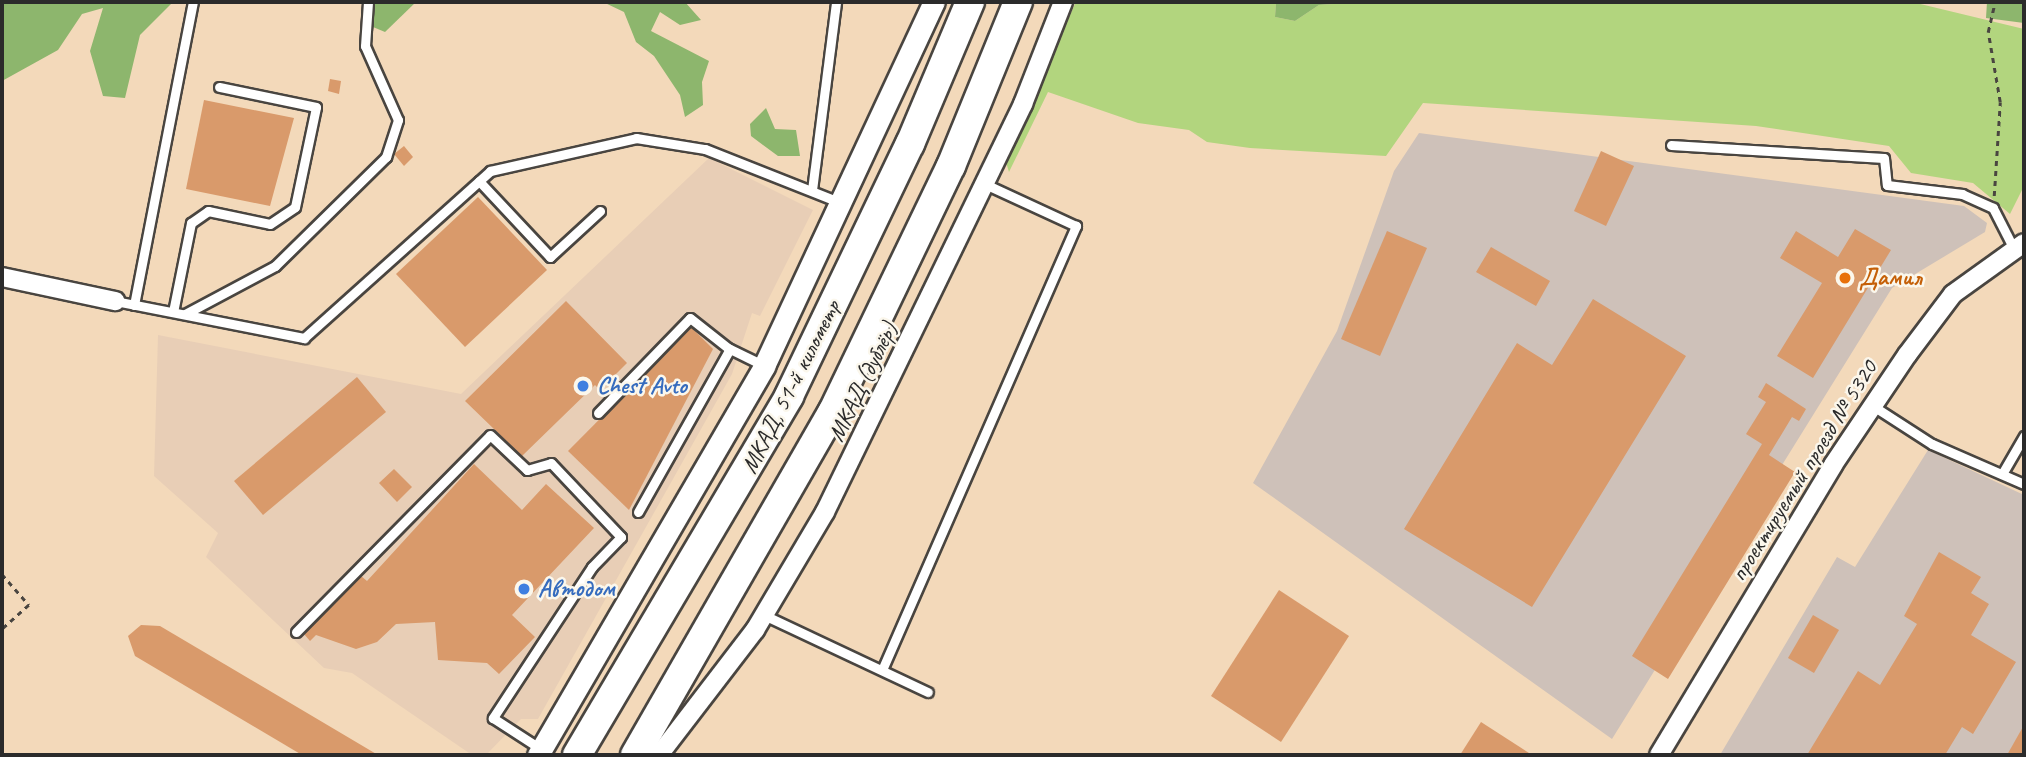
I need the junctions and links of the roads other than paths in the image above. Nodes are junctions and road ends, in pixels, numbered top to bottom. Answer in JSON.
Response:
{"nodes":[{"id":1,"x":193,"y":2,"type":"edge"},
{"id":2,"x":368,"y":2,"type":"edge"},
{"id":3,"x":836,"y":2,"type":"edge"},
{"id":4,"x":934,"y":2,"type":"edge"},
{"id":5,"x":970,"y":2,"type":"edge"},
{"id":6,"x":1018,"y":2,"type":"edge"},
{"id":7,"x":1063,"y":2,"type":"edge"},
{"id":8,"x":219,"y":87,"type":"dead end"},
{"id":9,"x":1671,"y":145,"type":"dead end"},
{"id":10,"x":478,"y":181,"type":"junction"},
{"id":11,"x":985,"y":184,"type":"junction"},
{"id":12,"x":811,"y":190,"type":"junction"},
{"id":13,"x":844,"y":204,"type":"junction"},
{"id":14,"x":600,"y":211,"type":"dead end"},
{"id":15,"x":2019,"y":245,"type":"edge"},
{"id":16,"x":2,"y":277,"type":"edge"},
{"id":17,"x":115,"y":301,"type":"joint"},
{"id":18,"x":134,"y":305,"type":"junction"},
{"id":19,"x":173,"y":313,"type":"junction"},
{"id":20,"x":183,"y":315,"type":"junction"},
{"id":21,"x":730,"y":349,"type":"junction"},
{"id":22,"x":764,"y":366,"type":"junction"},
{"id":23,"x":1873,"y":406,"type":"junction"},
{"id":24,"x":598,"y":413,"type":"dead end"},
{"id":25,"x":2024,"y":436,"type":"edge"},
{"id":26,"x":2002,"y":474,"type":"junction"},
{"id":27,"x":2024,"y":484,"type":"edge"},
{"id":28,"x":638,"y":512,"type":"dead end"},
{"id":29,"x":764,"y":615,"type":"junction"},
{"id":30,"x":296,"y":632,"type":"dead end"},
{"id":31,"x":882,"y":670,"type":"junction"},
{"id":32,"x":928,"y":692,"type":"dead end"},
{"id":33,"x":540,"y":752,"type":"edge"},
{"id":34,"x":577,"y":755,"type":"edge"},
{"id":35,"x":635,"y":755,"type":"edge"},
{"id":36,"x":659,"y":755,"type":"edge"},
{"id":37,"x":1659,"y":755,"type":"edge"}],
"edges":[{"from":1,"to":18,"type":"lane"},
{"from":2,"to":20,"type":"lane"},
{"from":3,"to":12,"type":"lane"},
{"from":4,"to":13,"type":"street"},
{"from":5,"to":34,"type":"highway","name":"МКАД, 51-й километр"},
{"from":6,"to":35,"type":"highway","name":"МКАД, 51-й километр"},
{"from":7,"to":11,"type":"street","name":"МКАД (дублёр)"},
{"from":8,"to":19,"type":"lane"},
{"from":9,"to":15,"type":"lane"},
{"from":10,"to":12,"type":"lane"},
{"from":10,"to":14,"type":"lane"},
{"from":10,"to":20,"type":"lane"},
{"from":11,"to":29,"type":"street","name":"МКАД (дублёр)"},
{"from":11,"to":31,"type":"lane"},
{"from":12,"to":13,"type":"lane"},
{"from":13,"to":22,"type":"street"},
{"from":15,"to":23,"type":"street","name":"проектируемый проезд № 5320"},
{"from":16,"to":17,"type":"street"},
{"from":17,"to":18,"type":"lane"},
{"from":18,"to":19,"type":"lane"},
{"from":19,"to":20,"type":"lane"},
{"from":21,"to":22,"type":"lane"},
{"from":21,"to":24,"type":"lane"},
{"from":21,"to":28,"type":"lane"},
{"from":22,"to":33,"type":"street"},
{"from":23,"to":26,"type":"lane"},
{"from":23,"to":37,"type":"street","name":"проектируемый проезд № 5320"},
{"from":25,"to":26,"type":"lane"},
{"from":26,"to":27,"type":"lane"},
{"from":29,"to":31,"type":"lane"},
{"from":29,"to":36,"type":"street","name":"МКАД (дублёр)"},
{"from":30,"to":33,"type":"lane"},
{"from":31,"to":32,"type":"lane"}]}
